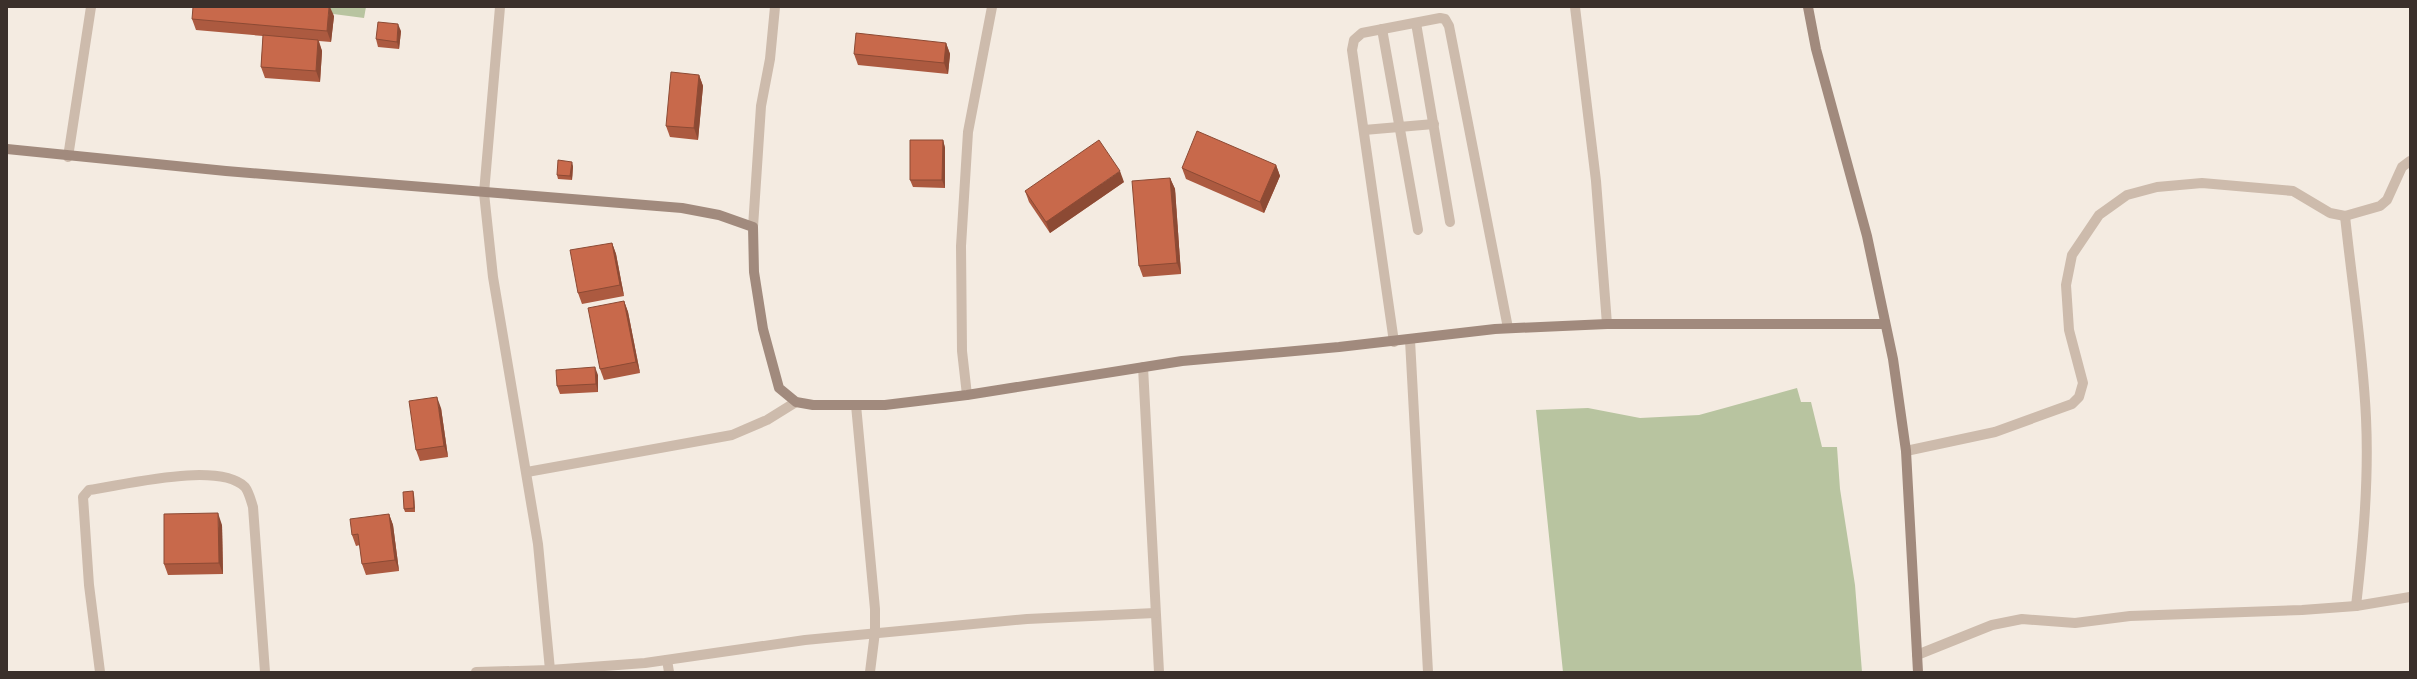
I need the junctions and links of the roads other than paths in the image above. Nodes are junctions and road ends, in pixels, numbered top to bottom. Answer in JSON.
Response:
{"nodes":[{"id":1,"x":91,"y":7,"type":"edge"},
{"id":2,"x":500,"y":7,"type":"edge"},
{"id":3,"x":775,"y":7,"type":"edge"},
{"id":4,"x":992,"y":7,"type":"edge"},
{"id":5,"x":1575,"y":7,"type":"edge"},
{"id":6,"x":1808,"y":7,"type":"edge"},
{"id":7,"x":1416,"y":23,"type":"junction"},
{"id":8,"x":1382,"y":29,"type":"junction"},
{"id":9,"x":1434,"y":124,"type":"junction"},
{"id":10,"x":1399,"y":127,"type":"junction"},
{"id":11,"x":1364,"y":130,"type":"junction"},
{"id":12,"x":7,"y":149,"type":"edge"},
{"id":13,"x":68,"y":157,"type":"junction"},
{"id":14,"x":2410,"y":161,"type":"edge"},
{"id":15,"x":484,"y":193,"type":"junction"},
{"id":16,"x":2345,"y":216,"type":"junction"},
{"id":17,"x":1450,"y":222,"type":"dead end"},
{"id":18,"x":753,"y":227,"type":"junction"},
{"id":19,"x":1418,"y":230,"type":"dead end"},
{"id":20,"x":1607,"y":324,"type":"junction"},
{"id":21,"x":1885,"y":324,"type":"junction"},
{"id":22,"x":1508,"y":328,"type":"junction"},
{"id":23,"x":1410,"y":340,"type":"junction"},
{"id":24,"x":1394,"y":342,"type":"junction"},
{"id":25,"x":1143,"y":366,"type":"junction"},
{"id":26,"x":967,"y":395,"type":"junction"},
{"id":27,"x":796,"y":402,"type":"junction"},
{"id":28,"x":856,"y":405,"type":"junction"},
{"id":29,"x":1906,"y":451,"type":"junction"},
{"id":30,"x":527,"y":472,"type":"junction"},
{"id":31,"x":2410,"y":598,"type":"edge"},
{"id":32,"x":2356,"y":606,"type":"junction"},
{"id":33,"x":1156,"y":613,"type":"junction"},
{"id":34,"x":875,"y":632,"type":"junction"},
{"id":35,"x":1917,"y":655,"type":"junction"},
{"id":36,"x":667,"y":660,"type":"junction"},
{"id":37,"x":550,"y":670,"type":"junction"},
{"id":38,"x":100,"y":672,"type":"edge"},
{"id":39,"x":265,"y":672,"type":"edge"},
{"id":40,"x":476,"y":672,"type":"edge"},
{"id":41,"x":669,"y":672,"type":"edge"},
{"id":42,"x":870,"y":672,"type":"edge"},
{"id":43,"x":1159,"y":672,"type":"edge"},
{"id":44,"x":1428,"y":672,"type":"edge"},
{"id":45,"x":1918,"y":672,"type":"edge"}],
"edges":[{"from":1,"to":13,"type":"street"},
{"from":2,"to":15,"type":"street"},
{"from":3,"to":18,"type":"street"},
{"from":4,"to":26,"type":"street"},
{"from":5,"to":20,"type":"street"},
{"from":6,"to":21,"type":"street"},
{"from":7,"to":8,"type":"street"},
{"from":7,"to":9,"type":"street"},
{"from":7,"to":22,"type":"street"},
{"from":8,"to":10,"type":"street"},
{"from":8,"to":11,"type":"street"},
{"from":9,"to":10,"type":"street"},
{"from":9,"to":17,"type":"street"},
{"from":10,"to":11,"type":"street"},
{"from":10,"to":19,"type":"street"},
{"from":11,"to":24,"type":"street"},
{"from":12,"to":13,"type":"street"},
{"from":13,"to":15,"type":"street"},
{"from":14,"to":16,"type":"street"},
{"from":15,"to":18,"type":"street"},
{"from":15,"to":30,"type":"street"},
{"from":16,"to":29,"type":"street"},
{"from":16,"to":32,"type":"street"},
{"from":18,"to":27,"type":"street"},
{"from":20,"to":21,"type":"street"},
{"from":20,"to":22,"type":"street"},
{"from":21,"to":29,"type":"street"},
{"from":22,"to":23,"type":"street"},
{"from":23,"to":24,"type":"street"},
{"from":23,"to":44,"type":"street"},
{"from":24,"to":25,"type":"street"},
{"from":25,"to":26,"type":"street"},
{"from":25,"to":33,"type":"street"},
{"from":26,"to":28,"type":"street"},
{"from":27,"to":28,"type":"street"},
{"from":27,"to":30,"type":"street"},
{"from":28,"to":34,"type":"street"},
{"from":29,"to":35,"type":"street"},
{"from":30,"to":37,"type":"street"},
{"from":31,"to":32,"type":"street"},
{"from":32,"to":35,"type":"street"},
{"from":33,"to":34,"type":"street"},
{"from":33,"to":43,"type":"street"},
{"from":34,"to":36,"type":"street"},
{"from":34,"to":42,"type":"street"},
{"from":35,"to":45,"type":"street"},
{"from":36,"to":37,"type":"street"},
{"from":36,"to":41,"type":"street"},
{"from":37,"to":40,"type":"street"},
{"from":38,"to":39,"type":"street"}]}
